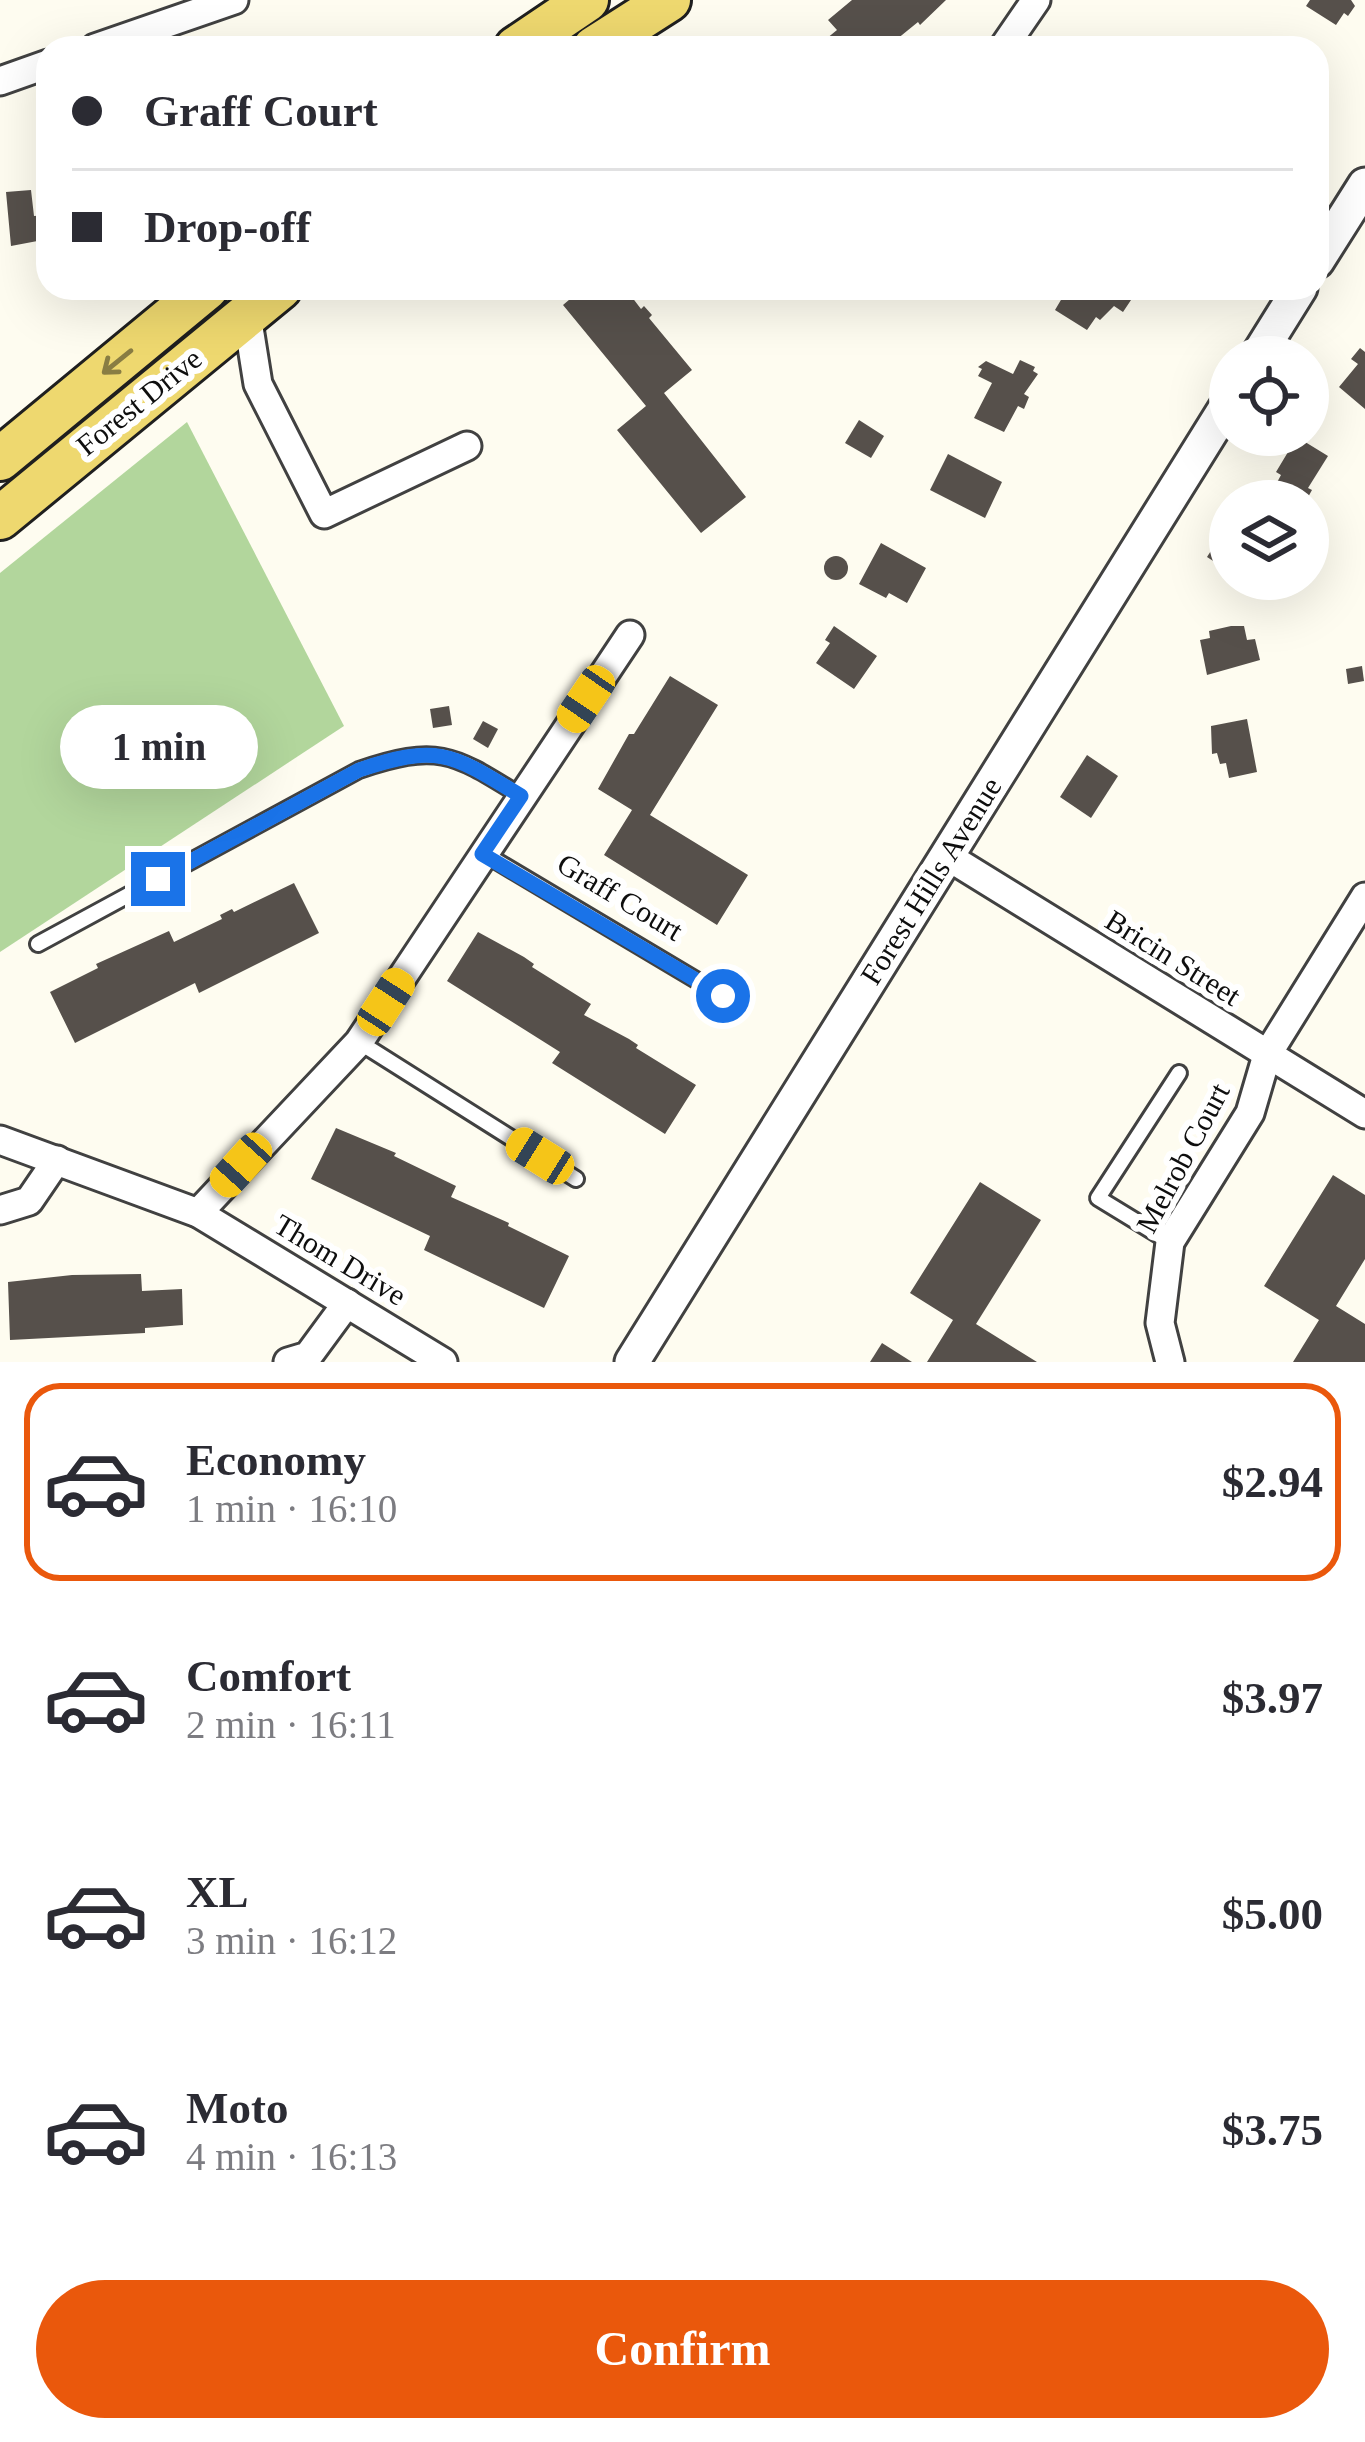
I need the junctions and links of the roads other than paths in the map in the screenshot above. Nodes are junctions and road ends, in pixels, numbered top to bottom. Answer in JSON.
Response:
{"nodes":[{"id":1,"x":234,"y":0,"type":"edge"},
{"id":2,"x":586,"y":0,"type":"edge"},
{"id":3,"x":669,"y":0,"type":"edge"},
{"id":4,"x":1036,"y":0,"type":"edge"},
{"id":5,"x":130,"y":36,"type":"edge"},
{"id":6,"x":534,"y":36,"type":"edge"},
{"id":7,"x":613,"y":36,"type":"edge"},
{"id":8,"x":1011,"y":36,"type":"edge"},
{"id":9,"x":36,"y":68,"type":"edge"},
{"id":10,"x":0,"y":81,"type":"edge"},
{"id":11,"x":1365,"y":184,"type":"edge"},
{"id":12,"x":1329,"y":242,"type":"edge"},
{"id":13,"x":192,"y":300,"type":"edge"},
{"id":14,"x":265,"y":300,"type":"edge"},
{"id":15,"x":1293,"y":300,"type":"edge"},
{"id":16,"x":247,"y":315,"type":"junction"},
{"id":17,"x":1270,"y":336,"type":"edge"},
{"id":18,"x":199,"y":354,"type":"junction"},
{"id":19,"x":258,"y":384,"type":"junction"},
{"id":20,"x":1209,"y":434,"type":"edge"},
{"id":21,"x":467,"y":446,"type":"dead end"},
{"id":22,"x":0,"y":459,"type":"edge"},
{"id":23,"x":0,"y":518,"type":"edge"},
{"id":24,"x":629,"y":634,"type":"dead end"},
{"id":25,"x":521,"y":796,"type":"junction"},
{"id":26,"x":482,"y":854,"type":"junction"},
{"id":27,"x":947,"y":856,"type":"junction"},
{"id":28,"x":1365,"y":897,"type":"edge"},
{"id":29,"x":38,"y":944,"type":"dead end"},
{"id":30,"x":723,"y":996,"type":"dead end"},
{"id":31,"x":359,"y":1042,"type":"junction"},
{"id":32,"x":1267,"y":1055,"type":"junction"},
{"id":33,"x":1179,"y":1073,"type":"dead end"},
{"id":34,"x":1365,"y":1114,"type":"edge"},
{"id":35,"x":0,"y":1140,"type":"edge"},
{"id":36,"x":57,"y":1160,"type":"junction"},
{"id":37,"x":576,"y":1179,"type":"dead end"},
{"id":38,"x":0,"y":1210,"type":"edge"},
{"id":39,"x":198,"y":1213,"type":"junction"},
{"id":40,"x":1170,"y":1242,"type":"junction"},
{"id":41,"x":347,"y":1303,"type":"junction"},
{"id":42,"x":288,"y":1362,"type":"edge"},
{"id":43,"x":442,"y":1362,"type":"edge"},
{"id":44,"x":632,"y":1362,"type":"edge"},
{"id":45,"x":1170,"y":1362,"type":"edge"}],
"edges":[{"from":1,"to":5,"type":"street"},
{"from":2,"to":6,"type":"main road"},
{"from":3,"to":7,"type":"main road"},
{"from":4,"to":8,"type":"street"},
{"from":9,"to":10,"type":"street"},
{"from":11,"to":12,"type":"street"},
{"from":13,"to":22,"type":"main road","name":"Forest Drive","one_way":true},
{"from":14,"to":16,"type":"main road","name":"Forest Drive"},
{"from":15,"to":17,"type":"street"},
{"from":16,"to":18,"type":"main road","name":"Forest Drive"},
{"from":16,"to":19,"type":"street"},
{"from":18,"to":19,"type":"street"},
{"from":18,"to":23,"type":"main road","name":"Forest Drive"},
{"from":19,"to":21,"type":"street"},
{"from":20,"to":27,"type":"street","name":"Forest Hills Avenue"},
{"from":24,"to":25,"type":"street"},
{"from":25,"to":26,"type":"street"},
{"from":25,"to":29,"type":"lane"},
{"from":26,"to":30,"type":"lane","name":"Graff Court"},
{"from":26,"to":31,"type":"street"},
{"from":27,"to":32,"type":"street","name":"Bricin Street"},
{"from":27,"to":44,"type":"street","name":"Forest Hills Avenue"},
{"from":28,"to":32,"type":"street","name":"Melrob Court"},
{"from":31,"to":37,"type":"lane"},
{"from":31,"to":39,"type":"street"},
{"from":32,"to":34,"type":"street","name":"Bricin Street"},
{"from":32,"to":40,"type":"street","name":"Melrob Court"},
{"from":33,"to":40,"type":"lane"},
{"from":35,"to":36,"type":"street","name":"Thom Drive"},
{"from":36,"to":38,"type":"street"},
{"from":36,"to":39,"type":"street","name":"Thom Drive"},
{"from":39,"to":41,"type":"street","name":"Thom Drive"},
{"from":40,"to":45,"type":"street","name":"Melrob Court"},
{"from":41,"to":42,"type":"street"},
{"from":41,"to":43,"type":"street","name":"Thom Drive"}]}
